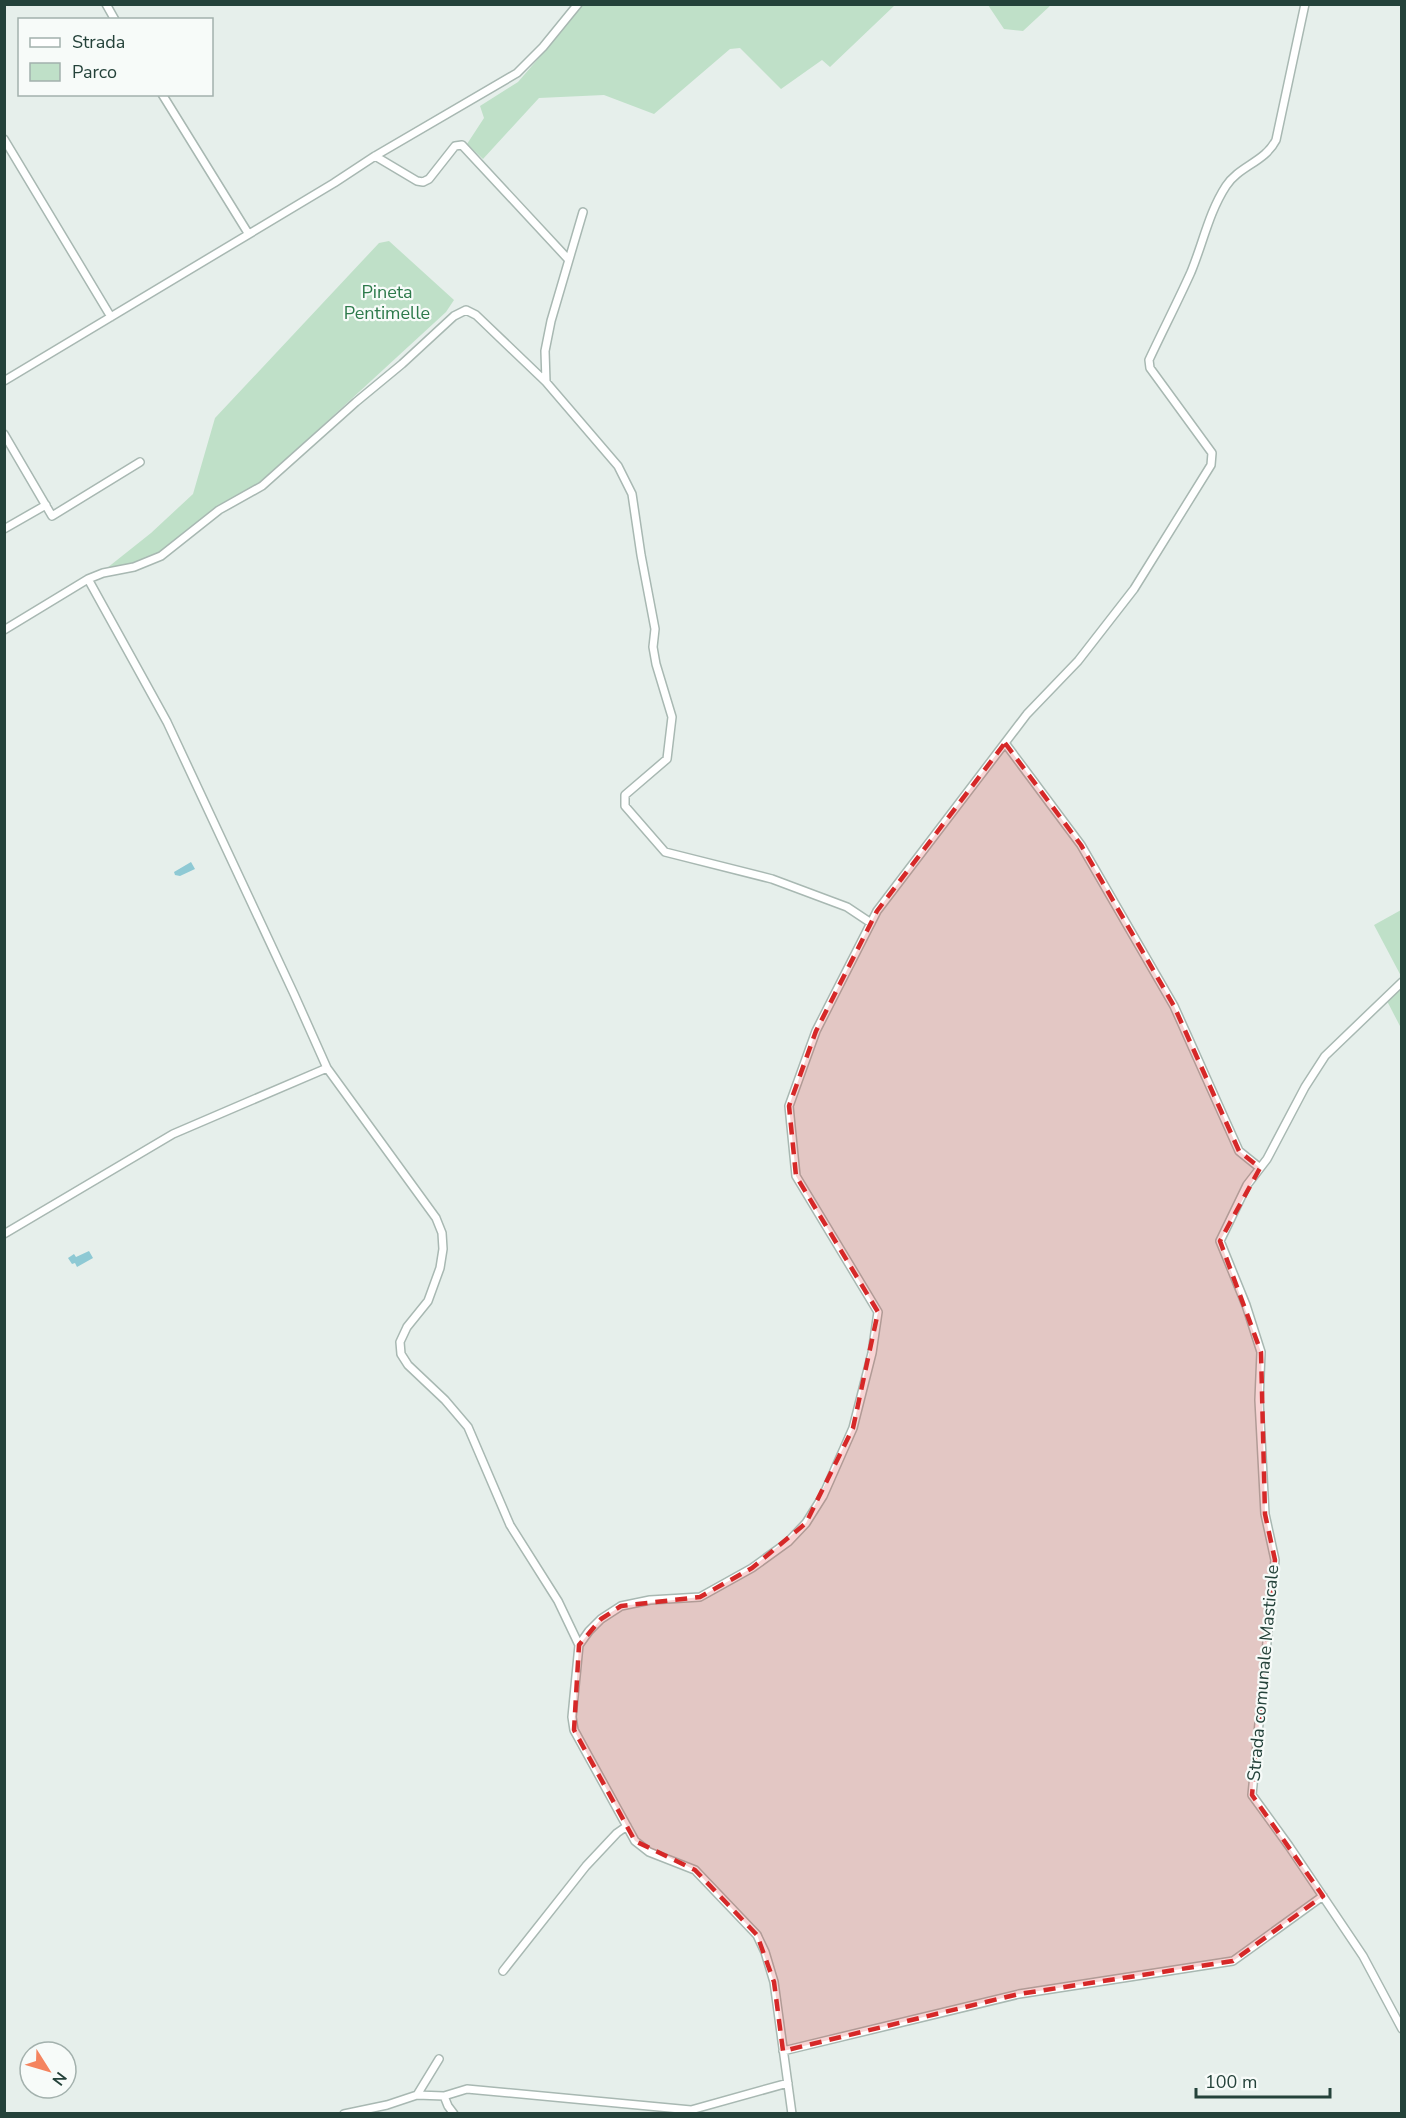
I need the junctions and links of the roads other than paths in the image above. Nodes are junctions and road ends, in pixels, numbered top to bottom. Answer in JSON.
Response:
{"nodes":[{"id":1,"x":106,"y":4,"type":"edge"},
{"id":2,"x":578,"y":4,"type":"edge"},
{"id":3,"x":1305,"y":4,"type":"edge"},
{"id":4,"x":114,"y":18,"type":"edge"},
{"id":5,"x":163,"y":96,"type":"edge"},
{"id":6,"x":4,"y":139,"type":"edge"},
{"id":7,"x":375,"y":156,"type":"junction"},
{"id":8,"x":582,"y":212,"type":"dead end"},
{"id":9,"x":248,"y":233,"type":"junction"},
{"id":10,"x":568,"y":259,"type":"junction"},
{"id":11,"x":111,"y":317,"type":"junction"},
{"id":12,"x":4,"y":381,"type":"edge"},
{"id":13,"x":546,"y":382,"type":"junction"},
{"id":14,"x":4,"y":434,"type":"edge"},
{"id":15,"x":140,"y":462,"type":"dead end"},
{"id":16,"x":46,"y":505,"type":"junction"},
{"id":17,"x":4,"y":529,"type":"edge"},
{"id":18,"x":88,"y":579,"type":"junction"},
{"id":19,"x":4,"y":630,"type":"edge"},
{"id":20,"x":1005,"y":743,"type":"junction"},
{"id":21,"x":871,"y":923,"type":"junction"},
{"id":22,"x":1401,"y":982,"type":"edge"},
{"id":23,"x":327,"y":1068,"type":"junction"},
{"id":24,"x":1260,"y":1168,"type":"junction"},
{"id":25,"x":4,"y":1234,"type":"edge"},
{"id":26,"x":579,"y":1645,"type":"junction"},
{"id":27,"x":627,"y":1826,"type":"junction"},
{"id":28,"x":1323,"y":1896,"type":"junction"},
{"id":29,"x":503,"y":1971,"type":"dead end"},
{"id":30,"x":1401,"y":2028,"type":"edge"},
{"id":31,"x":783,"y":2051,"type":"junction"},
{"id":32,"x":439,"y":2059,"type":"dead end"},
{"id":33,"x":788,"y":2083,"type":"junction"},
{"id":34,"x":417,"y":2095,"type":"junction"},
{"id":35,"x":444,"y":2096,"type":"junction"},
{"id":36,"x":344,"y":2114,"type":"edge"},
{"id":37,"x":454,"y":2114,"type":"edge"},
{"id":38,"x":792,"y":2114,"type":"edge"}],
"edges":[{"from":1,"to":4,"type":"street"},
{"from":2,"to":7,"type":"street"},
{"from":3,"to":20,"type":"street"},
{"from":5,"to":9,"type":"street"},
{"from":6,"to":11,"type":"street"},
{"from":7,"to":9,"type":"street"},
{"from":7,"to":10,"type":"street"},
{"from":8,"to":10,"type":"street"},
{"from":9,"to":11,"type":"street"},
{"from":10,"to":13,"type":"street"},
{"from":11,"to":12,"type":"street"},
{"from":13,"to":18,"type":"street"},
{"from":13,"to":21,"type":"street"},
{"from":14,"to":16,"type":"street"},
{"from":15,"to":16,"type":"street"},
{"from":16,"to":17,"type":"street"},
{"from":18,"to":19,"type":"street"},
{"from":18,"to":23,"type":"street"},
{"from":20,"to":21,"type":"street"},
{"from":20,"to":24,"type":"street"},
{"from":21,"to":26,"type":"street"},
{"from":22,"to":24,"type":"street","name":"Strada comunale Masticale"},
{"from":23,"to":25,"type":"street"},
{"from":23,"to":26,"type":"street"},
{"from":24,"to":28,"type":"street","name":"Strada comunale Masticale"},
{"from":26,"to":27,"type":"street"},
{"from":27,"to":29,"type":"street"},
{"from":27,"to":31,"type":"street"},
{"from":28,"to":30,"type":"street","name":"Strada comunale Masticale"},
{"from":28,"to":31,"type":"street"},
{"from":31,"to":33,"type":"street"},
{"from":32,"to":34,"type":"street"},
{"from":33,"to":35,"type":"street"},
{"from":33,"to":38,"type":"street"},
{"from":34,"to":35,"type":"street"},
{"from":34,"to":36,"type":"street"},
{"from":35,"to":37,"type":"street"}]}
